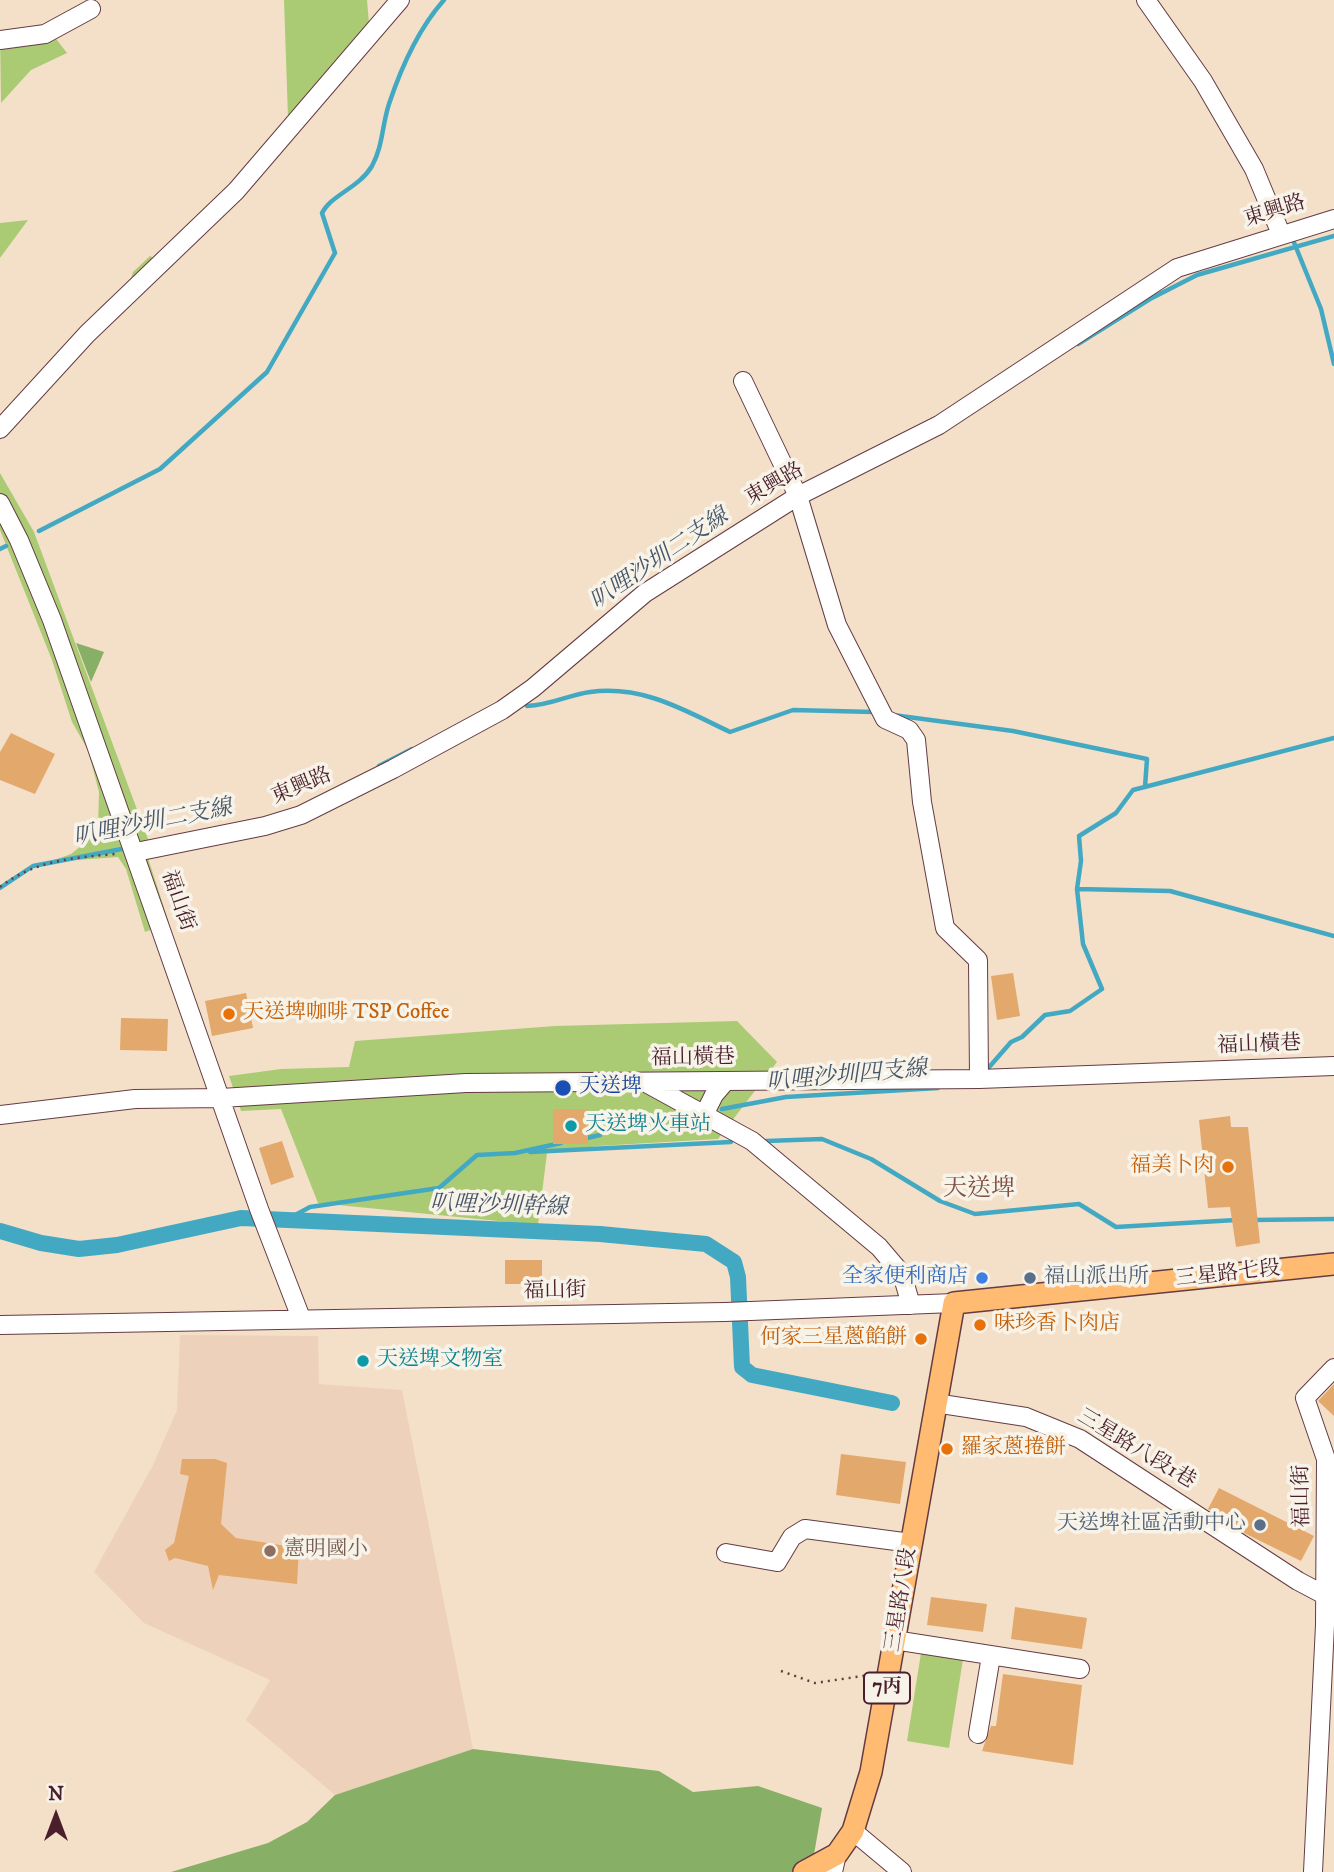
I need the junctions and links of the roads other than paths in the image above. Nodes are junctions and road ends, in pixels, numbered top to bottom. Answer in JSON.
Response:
{"nodes":[{"id":1,"x":400,"y":0,"type":"edge"},
{"id":2,"x":1146,"y":0,"type":"edge"},
{"id":3,"x":90,"y":9,"type":"dead end"},
{"id":4,"x":0,"y":40,"type":"edge"},
{"id":5,"x":1334,"y":219,"type":"edge"},
{"id":6,"x":1281,"y":234,"type":"junction"},
{"id":7,"x":743,"y":380,"type":"dead end"},
{"id":8,"x":0,"y":429,"type":"edge"},
{"id":9,"x":798,"y":496,"type":"junction"},
{"id":10,"x":0,"y":503,"type":"edge"},
{"id":11,"x":136,"y":852,"type":"junction"},
{"id":12,"x":1334,"y":1066,"type":"edge"},
{"id":13,"x":979,"y":1079,"type":"junction"},
{"id":14,"x":726,"y":1081,"type":"junction"},
{"id":15,"x":645,"y":1082,"type":"junction"},
{"id":16,"x":221,"y":1098,"type":"junction"},
{"id":17,"x":0,"y":1115,"type":"edge"},
{"id":18,"x":704,"y":1115,"type":"junction"},
{"id":19,"x":1334,"y":1264,"type":"edge"},
{"id":20,"x":954,"y":1303,"type":"junction"},
{"id":21,"x":911,"y":1305,"type":"junction"},
{"id":22,"x":301,"y":1318,"type":"junction"},
{"id":23,"x":0,"y":1325,"type":"edge"},
{"id":24,"x":1334,"y":1368,"type":"edge"},
{"id":25,"x":935,"y":1403,"type":"junction"},
{"id":26,"x":1330,"y":1460,"type":"edge"},
{"id":27,"x":911,"y":1542,"type":"junction"},
{"id":28,"x":726,"y":1553,"type":"dead end"},
{"id":29,"x":1330,"y":1598,"type":"edge"},
{"id":30,"x":894,"y":1640,"type":"junction"},
{"id":31,"x":992,"y":1656,"type":"junction"},
{"id":32,"x":1080,"y":1669,"type":"dead end"},
{"id":33,"x":978,"y":1734,"type":"dead end"},
{"id":34,"x":853,"y":1830,"type":"junction"},
{"id":35,"x":835,"y":1863,"type":"edge"},
{"id":36,"x":804,"y":1872,"type":"edge"},
{"id":37,"x":902,"y":1872,"type":"edge"},
{"id":38,"x":1313,"y":1872,"type":"edge"}],
"edges":[{"from":1,"to":8,"type":"street"},
{"from":2,"to":6,"type":"street"},
{"from":3,"to":4,"type":"street"},
{"from":5,"to":6,"type":"street","name":"東興路"},
{"from":6,"to":9,"type":"street","name":"東興路"},
{"from":7,"to":9,"type":"street"},
{"from":9,"to":11,"type":"street","name":"東興路"},
{"from":9,"to":13,"type":"street"},
{"from":10,"to":11,"type":"street","name":"福山街"},
{"from":11,"to":16,"type":"street","name":"福山街"},
{"from":12,"to":13,"type":"street","name":"福山橫巷"},
{"from":13,"to":14,"type":"street","name":"福山橫巷"},
{"from":14,"to":15,"type":"street","name":"福山橫巷"},
{"from":14,"to":18,"type":"street"},
{"from":15,"to":16,"type":"street","name":"福山橫巷"},
{"from":15,"to":18,"type":"street"},
{"from":16,"to":17,"type":"street"},
{"from":16,"to":22,"type":"street","name":"福山街"},
{"from":18,"to":21,"type":"street"},
{"from":19,"to":20,"type":"main road","name":"三星路七段"},
{"from":20,"to":21,"type":"street"},
{"from":20,"to":25,"type":"main road","name":"三星路八段","number":"7丙"},
{"from":21,"to":22,"type":"street","name":"福山街"},
{"from":22,"to":23,"type":"street","name":"福山街"},
{"from":24,"to":26,"type":"street","name":"福山街"},
{"from":25,"to":27,"type":"main road","name":"三星路八段","number":"7丙"},
{"from":25,"to":29,"type":"street","name":"三星路八段1巷"},
{"from":26,"to":29,"type":"street","name":"福山街"},
{"from":27,"to":28,"type":"street"},
{"from":27,"to":30,"type":"main road","name":"三星路八段","number":"7丙"},
{"from":29,"to":38,"type":"street","name":"福山街"},
{"from":30,"to":31,"type":"street"},
{"from":30,"to":34,"type":"main road","name":"三星路八段","number":"7丙"},
{"from":31,"to":32,"type":"street"},
{"from":31,"to":33,"type":"street"},
{"from":34,"to":35,"type":"main road","name":"三星路八段","number":"7丙"},
{"from":34,"to":37,"type":"street"},
{"from":35,"to":36,"type":"main road","name":"三星路八段","number":"7丙"}]}
